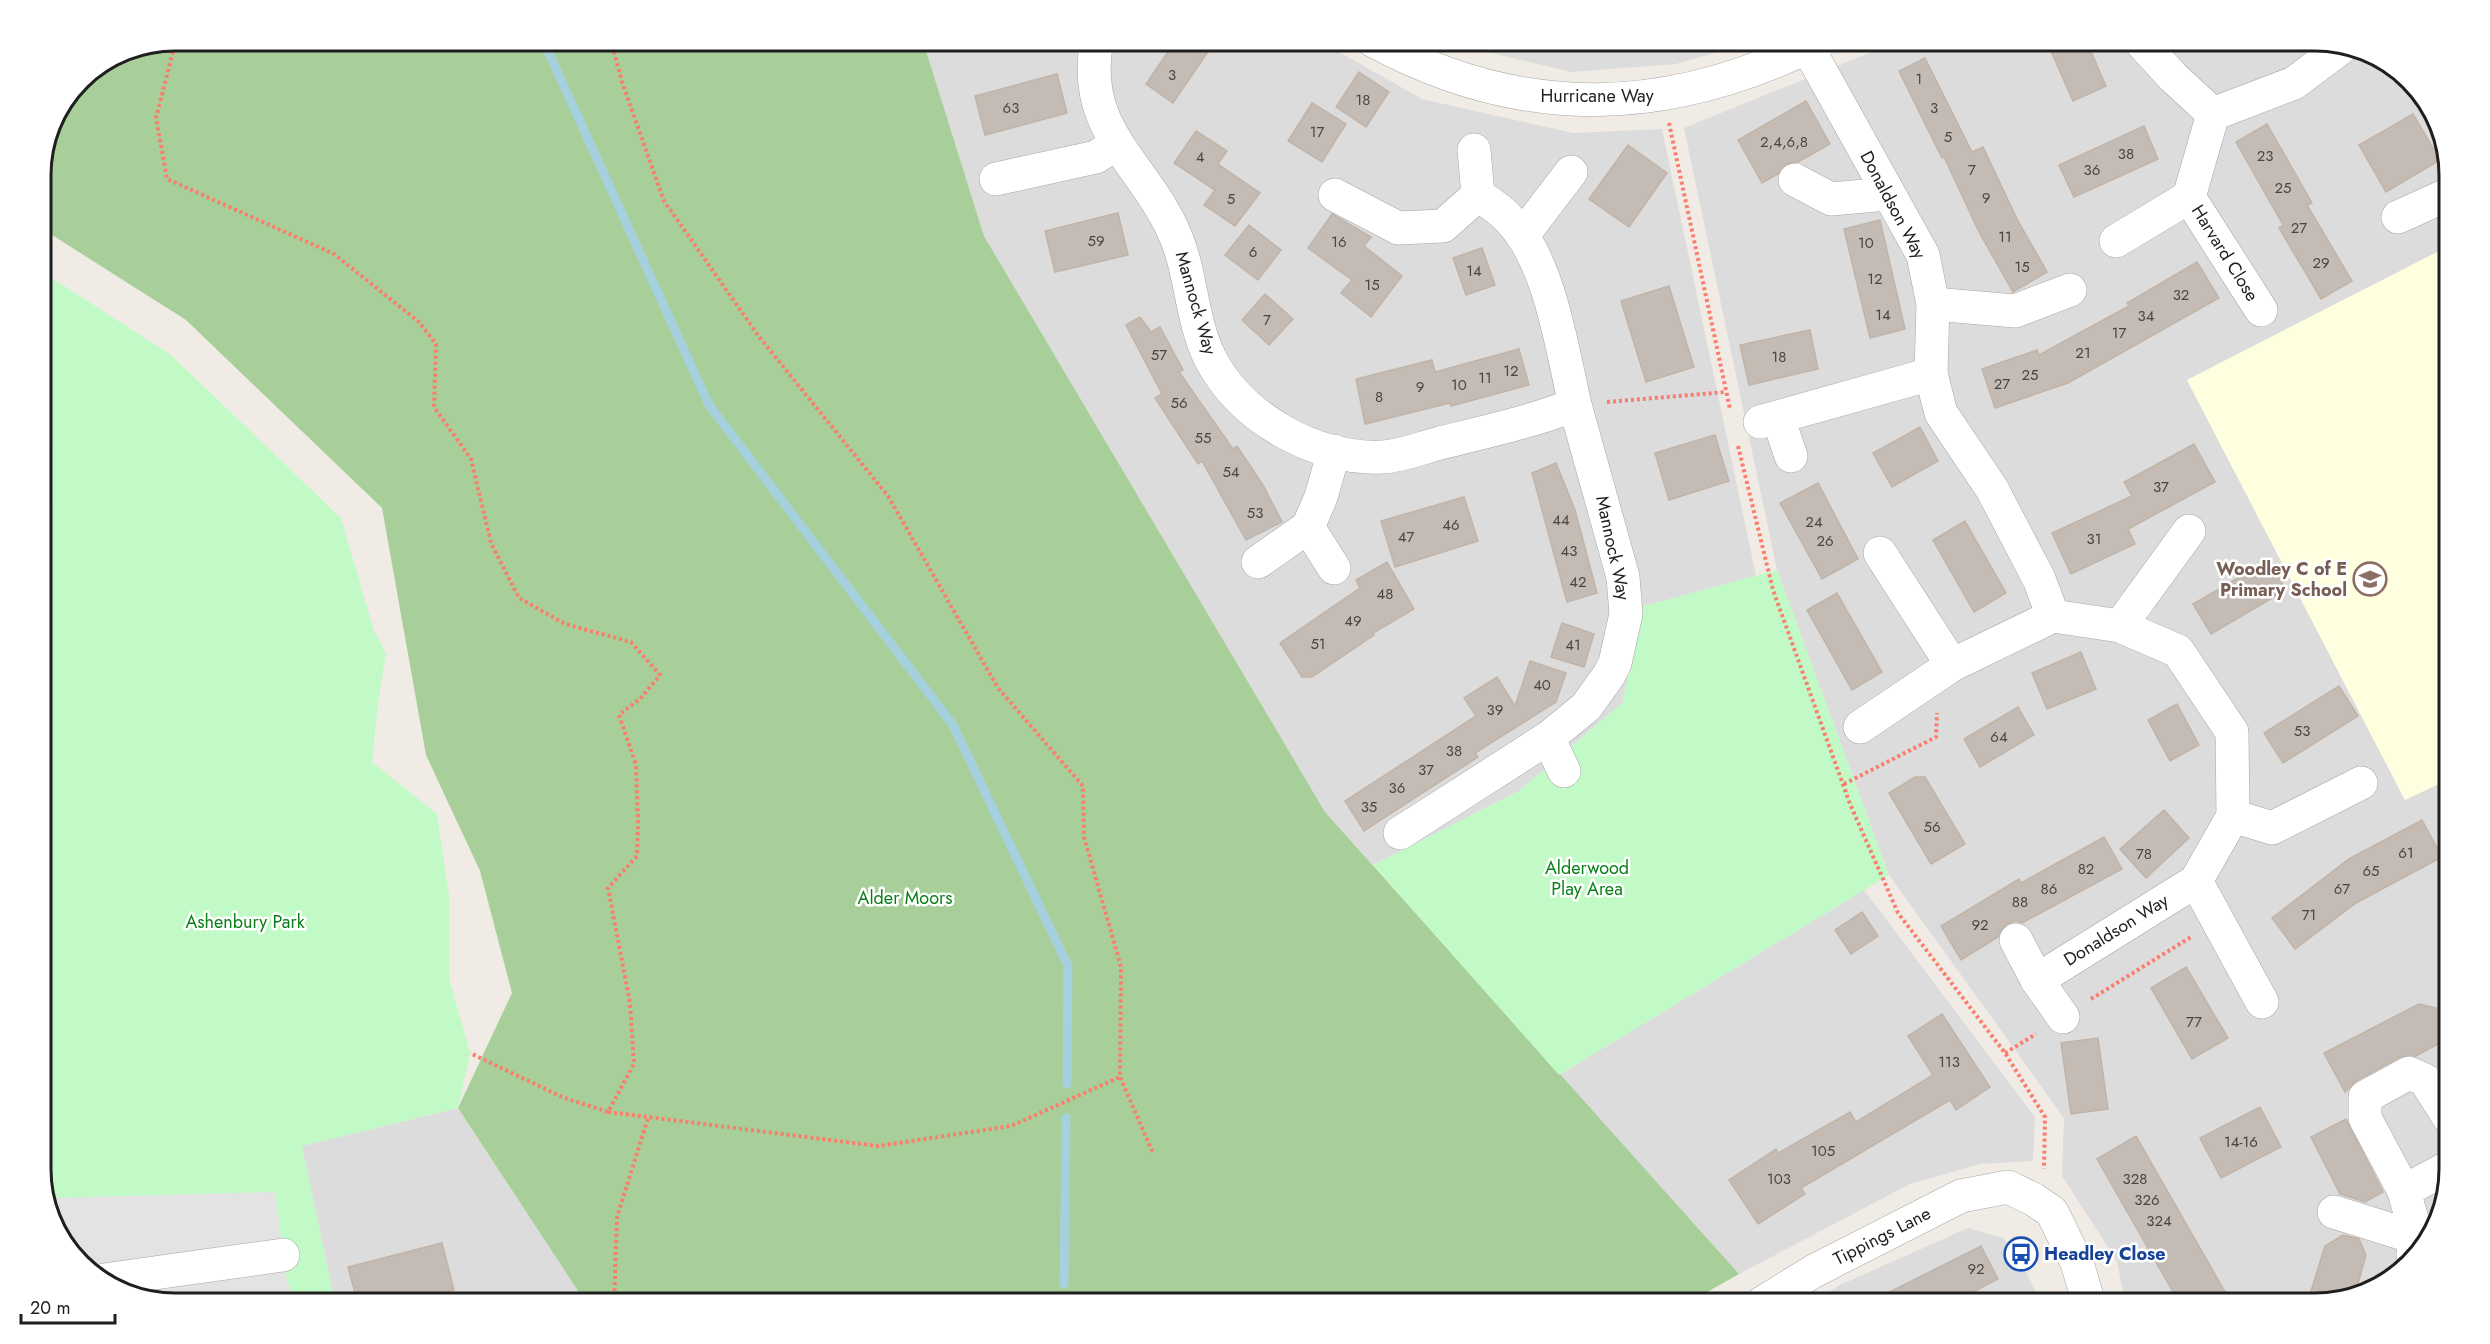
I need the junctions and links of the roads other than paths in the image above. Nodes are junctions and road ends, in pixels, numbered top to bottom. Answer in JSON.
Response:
{"nodes":[{"id":1,"x":1096,"y":51,"type":"edge"},
{"id":2,"x":1394,"y":51,"type":"edge"},
{"id":3,"x":1798,"y":51,"type":"edge"},
{"id":4,"x":1818,"y":51,"type":"edge"},
{"id":5,"x":2149,"y":51,"type":"edge"},
{"id":6,"x":2334,"y":53,"type":"edge"},
{"id":7,"x":2213,"y":114,"type":"junction"},
{"id":8,"x":1116,"y":144,"type":"junction"},
{"id":9,"x":1474,"y":150,"type":"dead end"},
{"id":10,"x":1571,"y":172,"type":"dead end"},
{"id":11,"x":996,"y":179,"type":"dead end"},
{"id":12,"x":1795,"y":180,"type":"dead end"},
{"id":13,"x":1888,"y":194,"type":"junction"},
{"id":14,"x":1335,"y":195,"type":"dead end"},
{"id":15,"x":1478,"y":195,"type":"junction"},
{"id":16,"x":2189,"y":197,"type":"junction"},
{"id":17,"x":2439,"y":199,"type":"edge"},
{"id":18,"x":2398,"y":217,"type":"dead end"},
{"id":19,"x":1523,"y":235,"type":"junction"},
{"id":20,"x":2116,"y":241,"type":"dead end"},
{"id":21,"x":2070,"y":290,"type":"dead end"},
{"id":22,"x":1933,"y":304,"type":"junction"},
{"id":23,"x":2261,"y":310,"type":"dead end"},
{"id":24,"x":1931,"y":374,"type":"junction"},
{"id":25,"x":1575,"y":405,"type":"junction"},
{"id":26,"x":1334,"y":451,"type":"junction"},
{"id":27,"x":1791,"y":456,"type":"dead end"},
{"id":28,"x":1308,"y":526,"type":"junction"},
{"id":29,"x":2189,"y":531,"type":"dead end"},
{"id":30,"x":1880,"y":553,"type":"dead end"},
{"id":31,"x":1258,"y":562,"type":"dead end"},
{"id":32,"x":1334,"y":568,"type":"dead end"},
{"id":33,"x":2053,"y":616,"type":"junction"},
{"id":34,"x":2120,"y":626,"type":"junction"},
{"id":35,"x":1946,"y":669,"type":"junction"},
{"id":36,"x":1860,"y":727,"type":"dead end"},
{"id":37,"x":1548,"y":738,"type":"junction"},
{"id":38,"x":1564,"y":771,"type":"dead end"},
{"id":39,"x":2361,"y":783,"type":"dead end"},
{"id":40,"x":2233,"y":816,"type":"junction"},
{"id":41,"x":1400,"y":833,"type":"dead end"},
{"id":42,"x":2196,"y":881,"type":"junction"},
{"id":43,"x":2016,"y":940,"type":"dead end"},
{"id":44,"x":2037,"y":980,"type":"junction"},
{"id":45,"x":2262,"y":1002,"type":"dead end"},
{"id":46,"x":2062,"y":1017,"type":"road end"},
{"id":47,"x":2439,"y":1101,"type":"edge"},
{"id":48,"x":2439,"y":1173,"type":"edge"},
{"id":49,"x":2404,"y":1191,"type":"junction"},
{"id":50,"x":2334,"y":1212,"type":"dead end"},
{"id":51,"x":2419,"y":1236,"type":"edge"},
{"id":52,"x":2417,"y":1240,"type":"edge"},
{"id":53,"x":283,"y":1255,"type":"dead end"},
{"id":54,"x":117,"y":1278,"type":"edge"},
{"id":55,"x":1779,"y":1293,"type":"edge"},
{"id":56,"x":2086,"y":1293,"type":"edge"}],
"edges":[{"from":1,"to":8,"type":"street","name":"Mannock Way"},
{"from":2,"to":3,"type":"street","name":"Hurricane Way"},
{"from":4,"to":13,"type":"street","name":"Donaldson Way"},
{"from":5,"to":7,"type":"street"},
{"from":6,"to":7,"type":"street"},
{"from":7,"to":16,"type":"street","name":"Harvard Close"},
{"from":8,"to":11,"type":"street"},
{"from":8,"to":26,"type":"street","name":"Mannock Way"},
{"from":9,"to":15,"type":"street"},
{"from":10,"to":19,"type":"street"},
{"from":12,"to":13,"type":"street"},
{"from":13,"to":22,"type":"street","name":"Donaldson Way"},
{"from":14,"to":15,"type":"street"},
{"from":15,"to":19,"type":"street","name":"Mannock Way"},
{"from":16,"to":20,"type":"street","name":"Harvard Close"},
{"from":16,"to":23,"type":"street","name":"Harvard Close"},
{"from":17,"to":18,"type":"street"},
{"from":19,"to":25,"type":"street","name":"Mannock Way"},
{"from":21,"to":22,"type":"street"},
{"from":22,"to":24,"type":"street","name":"Donaldson Way"},
{"from":24,"to":27,"type":"street"},
{"from":24,"to":33,"type":"street","name":"Donaldson Way"},
{"from":25,"to":26,"type":"street","name":"Mannock Way"},
{"from":25,"to":37,"type":"street","name":"Mannock Way"},
{"from":26,"to":28,"type":"street"},
{"from":28,"to":31,"type":"street"},
{"from":28,"to":32,"type":"street"},
{"from":29,"to":34,"type":"street"},
{"from":30,"to":35,"type":"street"},
{"from":33,"to":34,"type":"street"},
{"from":33,"to":35,"type":"street"},
{"from":34,"to":40,"type":"street"},
{"from":35,"to":36,"type":"street"},
{"from":37,"to":38,"type":"street"},
{"from":37,"to":41,"type":"street","name":"Mannock Way"},
{"from":39,"to":40,"type":"street"},
{"from":40,"to":42,"type":"street","name":"Donaldson Way"},
{"from":42,"to":44,"type":"street","name":"Donaldson Way"},
{"from":42,"to":45,"type":"street"},
{"from":43,"to":44,"type":"street"},
{"from":44,"to":46,"type":"street"},
{"from":47,"to":49,"type":"street"},
{"from":48,"to":49,"type":"street"},
{"from":49,"to":51,"type":"street"},
{"from":50,"to":52,"type":"street"},
{"from":53,"to":54,"type":"street"},
{"from":55,"to":56,"type":"street","name":"Tippings Lane"}]}
